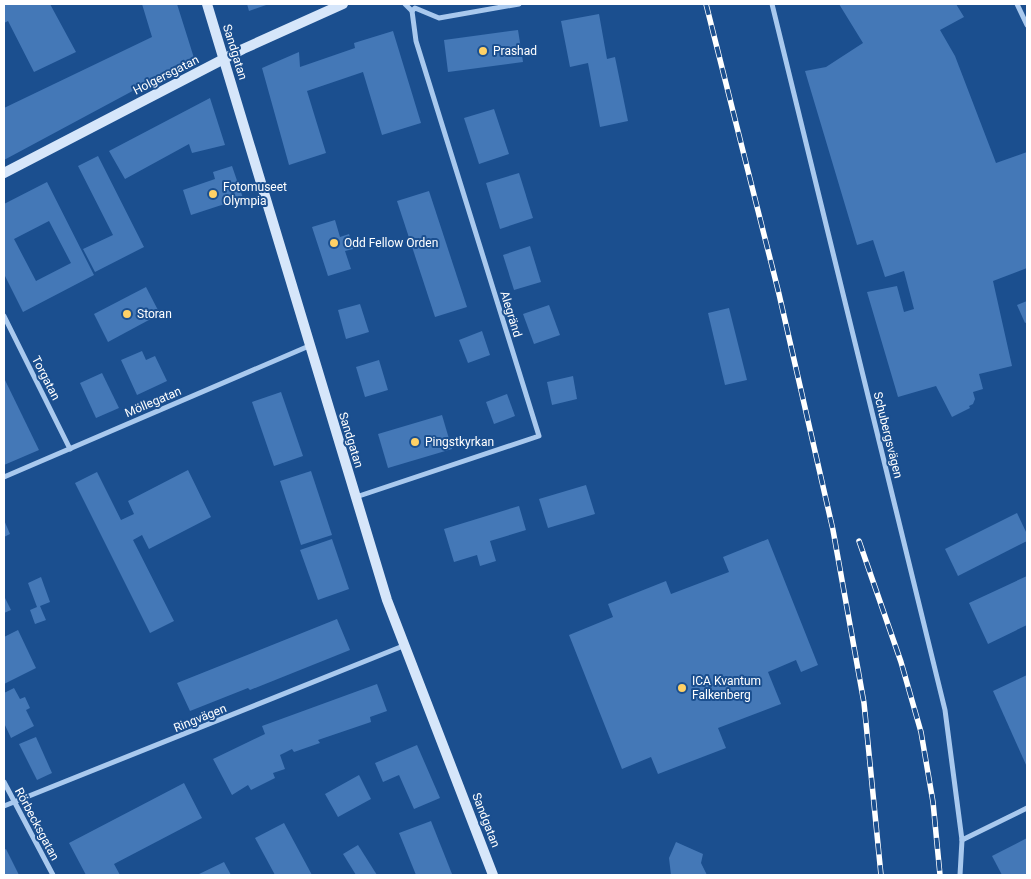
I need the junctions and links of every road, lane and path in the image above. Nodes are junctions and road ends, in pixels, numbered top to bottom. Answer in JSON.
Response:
{"nodes":[{"id":1,"x":207,"y":4,"type":"edge"},
{"id":2,"x":343,"y":4,"type":"edge"},
{"id":3,"x":406,"y":4,"type":"edge"},
{"id":4,"x":519,"y":4,"type":"edge"},
{"id":5,"x":772,"y":4,"type":"edge"},
{"id":6,"x":1017,"y":4,"type":"edge"},
{"id":7,"x":412,"y":11,"type":"junction"},
{"id":8,"x":1027,"y":25,"type":"edge"},
{"id":9,"x":225,"y":59,"type":"junction"},
{"id":10,"x":4,"y":173,"type":"edge"},
{"id":11,"x":4,"y":316,"type":"edge"},
{"id":12,"x":310,"y":346,"type":"junction"},
{"id":13,"x":70,"y":448,"type":"junction"},
{"id":14,"x":4,"y":477,"type":"edge"},
{"id":15,"x":355,"y":497,"type":"junction"},
{"id":16,"x":403,"y":646,"type":"junction"},
{"id":17,"x":4,"y":782,"type":"edge"},
{"id":18,"x":14,"y":802,"type":"junction"},
{"id":19,"x":4,"y":806,"type":"edge"},
{"id":20,"x":1027,"y":808,"type":"edge"},
{"id":21,"x":962,"y":840,"type":"junction"},
{"id":22,"x":53,"y":875,"type":"edge"},
{"id":23,"x":493,"y":875,"type":"edge"},
{"id":24,"x":960,"y":875,"type":"edge"}],
"edges":[{"from":1,"to":9,"type":"main road","name":"Sandgatan"},
{"from":2,"to":9,"type":"main road","name":"Holgersgatan"},
{"from":3,"to":7,"type":"street"},
{"from":4,"to":7,"type":"street"},
{"from":5,"to":21,"type":"street","name":"Schubergsvägen"},
{"from":6,"to":8,"type":"street"},
{"from":7,"to":15,"type":"street","name":"Alegränd"},
{"from":9,"to":10,"type":"main road","name":"Holgersgatan"},
{"from":9,"to":12,"type":"main road","name":"Sandgatan"},
{"from":11,"to":13,"type":"street","name":"Torgatan"},
{"from":12,"to":13,"type":"street","name":"Möllegatan"},
{"from":12,"to":15,"type":"main road","name":"Sandgatan"},
{"from":13,"to":14,"type":"street","name":"Möllegatan"},
{"from":15,"to":16,"type":"main road","name":"Sandgatan"},
{"from":16,"to":18,"type":"street","name":"Ringvägen"},
{"from":16,"to":23,"type":"main road","name":"Sandgatan"},
{"from":17,"to":18,"type":"street","name":"Rörbecksgatan"},
{"from":18,"to":19,"type":"street","name":"Ringvägen"},
{"from":18,"to":22,"type":"street","name":"Rörbecksgatan"},
{"from":20,"to":21,"type":"street"},
{"from":21,"to":24,"type":"street","name":"Schubergsvägen"}]}
